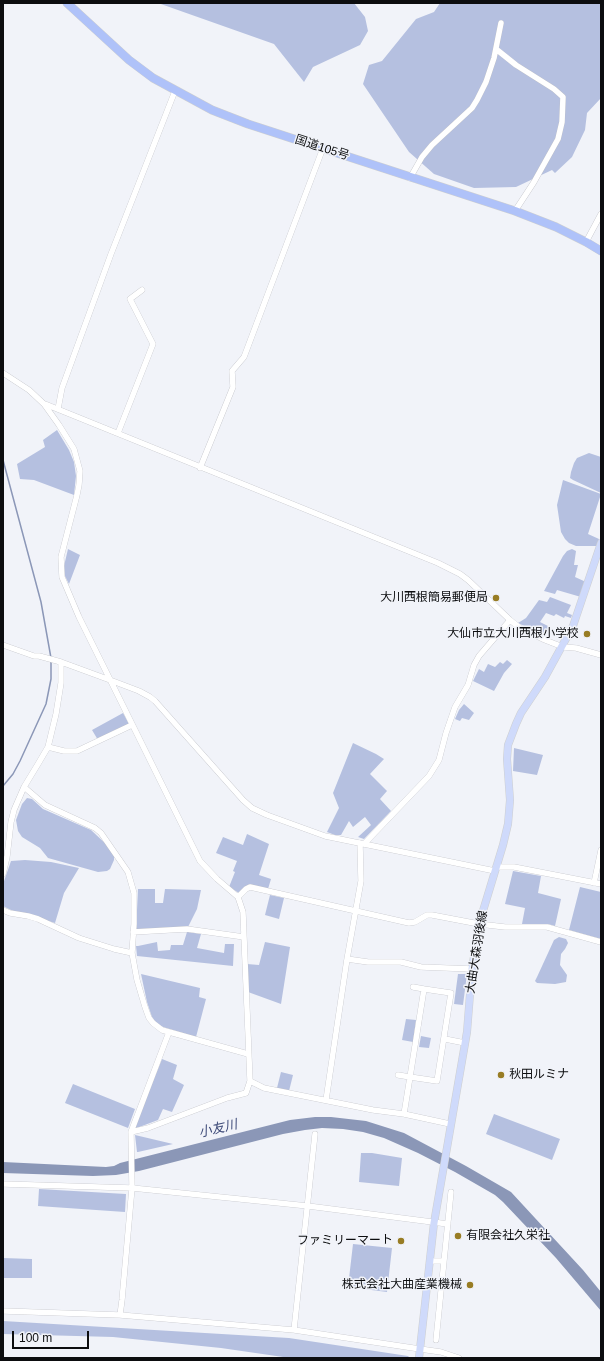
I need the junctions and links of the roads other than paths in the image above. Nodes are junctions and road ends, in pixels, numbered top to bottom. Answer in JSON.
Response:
{"nodes":[{"id":1,"x":67,"y":3,"type":"edge"},
{"id":2,"x":501,"y":23,"type":"dead end"},
{"id":3,"x":496,"y":49,"type":"junction"},
{"id":4,"x":175,"y":91,"type":"junction"},
{"id":5,"x":323,"y":148,"type":"junction"},
{"id":6,"x":410,"y":178,"type":"junction"},
{"id":7,"x":515,"y":211,"type":"junction"},
{"id":8,"x":601,"y":214,"type":"edge"},
{"id":9,"x":586,"y":242,"type":"junction"},
{"id":10,"x":601,"y":251,"type":"edge"},
{"id":11,"x":142,"y":290,"type":"dead end"},
{"id":12,"x":3,"y":373,"type":"edge"},
{"id":13,"x":44,"y":404,"type":"junction"},
{"id":14,"x":58,"y":409,"type":"junction"},
{"id":15,"x":118,"y":433,"type":"junction"},
{"id":16,"x":200,"y":468,"type":"junction"},
{"id":17,"x":601,"y":543,"type":"edge"},
{"id":18,"x":510,"y":620,"type":"junction"},
{"id":19,"x":3,"y":645,"type":"edge"},
{"id":20,"x":563,"y":647,"type":"junction"},
{"id":21,"x":601,"y":655,"type":"edge"},
{"id":22,"x":61,"y":662,"type":"junction"},
{"id":23,"x":110,"y":680,"type":"junction"},
{"id":24,"x":132,"y":725,"type":"junction"},
{"id":25,"x":48,"y":747,"type":"junction"},
{"id":26,"x":24,"y":787,"type":"junction"},
{"id":27,"x":362,"y":843,"type":"junction"},
{"id":28,"x":601,"y":850,"type":"edge"},
{"id":29,"x":496,"y":869,"type":"junction"},
{"id":30,"x":3,"y":874,"type":"edge"},
{"id":31,"x":594,"y":883,"type":"junction"},
{"id":32,"x":601,"y":884,"type":"edge"},
{"id":33,"x":238,"y":897,"type":"junction"},
{"id":34,"x":3,"y":910,"type":"edge"},
{"id":35,"x":356,"y":912,"type":"junction"},
{"id":36,"x":479,"y":924,"type":"junction"},
{"id":37,"x":133,"y":932,"type":"junction"},
{"id":38,"x":244,"y":937,"type":"junction"},
{"id":39,"x":601,"y":942,"type":"edge"},
{"id":40,"x":132,"y":953,"type":"junction"},
{"id":41,"x":348,"y":959,"type":"junction"},
{"id":42,"x":472,"y":969,"type":"junction"},
{"id":43,"x":413,"y":987,"type":"dead end"},
{"id":44,"x":424,"y":989,"type":"junction"},
{"id":45,"x":169,"y":1032,"type":"junction"},
{"id":46,"x":445,"y":1039,"type":"junction"},
{"id":47,"x":465,"y":1043,"type":"junction"},
{"id":48,"x":248,"y":1054,"type":"junction"},
{"id":49,"x":398,"y":1075,"type":"dead end"},
{"id":50,"x":410,"y":1076,"type":"junction"},
{"id":51,"x":250,"y":1081,"type":"junction"},
{"id":52,"x":326,"y":1100,"type":"junction"},
{"id":53,"x":404,"y":1114,"type":"junction"},
{"id":54,"x":450,"y":1124,"type":"junction"},
{"id":55,"x":131,"y":1132,"type":"junction"},
{"id":56,"x":315,"y":1134,"type":"dead end"},
{"id":57,"x":3,"y":1184,"type":"edge"},
{"id":58,"x":132,"y":1188,"type":"junction"},
{"id":59,"x":451,"y":1192,"type":"dead end"},
{"id":60,"x":308,"y":1206,"type":"junction"},
{"id":61,"x":434,"y":1223,"type":"junction"},
{"id":62,"x":448,"y":1224,"type":"junction"},
{"id":63,"x":430,"y":1261,"type":"junction"},
{"id":64,"x":444,"y":1261,"type":"junction"},
{"id":65,"x":3,"y":1311,"type":"edge"},
{"id":66,"x":120,"y":1315,"type":"junction"},
{"id":67,"x":294,"y":1330,"type":"junction"},
{"id":68,"x":436,"y":1340,"type":"dead end"},
{"id":69,"x":420,"y":1349,"type":"junction"},
{"id":70,"x":419,"y":1358,"type":"edge"},
{"id":71,"x":459,"y":1358,"type":"edge"}],
"edges":[{"from":1,"to":4,"type":"highway","name":"国道105号"},
{"from":2,"to":3,"type":"street"},
{"from":3,"to":6,"type":"street"},
{"from":3,"to":7,"type":"street"},
{"from":4,"to":5,"type":"highway","name":"国道105号"},
{"from":4,"to":14,"type":"street"},
{"from":5,"to":6,"type":"highway","name":"国道105号"},
{"from":5,"to":16,"type":"street"},
{"from":6,"to":7,"type":"highway","name":"国道105号"},
{"from":7,"to":9,"type":"highway","name":"国道105号"},
{"from":8,"to":9,"type":"street"},
{"from":9,"to":10,"type":"highway","name":"国道105号"},
{"from":11,"to":15,"type":"street"},
{"from":12,"to":13,"type":"street"},
{"from":13,"to":14,"type":"street"},
{"from":13,"to":23,"type":"street"},
{"from":14,"to":15,"type":"street"},
{"from":15,"to":16,"type":"street"},
{"from":16,"to":18,"type":"street"},
{"from":17,"to":20,"type":"main road","name":"大曲大森羽後線"},
{"from":18,"to":20,"type":"street"},
{"from":18,"to":27,"type":"street"},
{"from":19,"to":22,"type":"street"},
{"from":20,"to":21,"type":"street"},
{"from":20,"to":29,"type":"main road","name":"大曲大森羽後線"},
{"from":22,"to":23,"type":"street"},
{"from":22,"to":25,"type":"street"},
{"from":23,"to":24,"type":"street"},
{"from":23,"to":27,"type":"street"},
{"from":24,"to":25,"type":"street"},
{"from":24,"to":33,"type":"street"},
{"from":25,"to":26,"type":"street"},
{"from":26,"to":30,"type":"street"},
{"from":26,"to":37,"type":"street"},
{"from":27,"to":29,"type":"street"},
{"from":27,"to":35,"type":"street"},
{"from":28,"to":31,"type":"street"},
{"from":29,"to":31,"type":"street"},
{"from":29,"to":36,"type":"main road","name":"大曲大森羽後線"},
{"from":31,"to":32,"type":"street"},
{"from":33,"to":35,"type":"street"},
{"from":33,"to":38,"type":"street"},
{"from":34,"to":40,"type":"street"},
{"from":35,"to":36,"type":"street"},
{"from":35,"to":41,"type":"street"},
{"from":36,"to":39,"type":"street"},
{"from":36,"to":42,"type":"main road","name":"大曲大森羽後線"},
{"from":37,"to":38,"type":"street"},
{"from":37,"to":40,"type":"street"},
{"from":38,"to":48,"type":"street"},
{"from":40,"to":45,"type":"street"},
{"from":41,"to":42,"type":"street"},
{"from":41,"to":52,"type":"street"},
{"from":42,"to":47,"type":"main road","name":"大曲大森羽後線"},
{"from":43,"to":44,"type":"street"},
{"from":44,"to":46,"type":"street"},
{"from":44,"to":50,"type":"street"},
{"from":45,"to":48,"type":"street"},
{"from":45,"to":55,"type":"street"},
{"from":46,"to":47,"type":"street"},
{"from":46,"to":50,"type":"street"},
{"from":47,"to":54,"type":"main road","name":"大曲大森羽後線"},
{"from":48,"to":51,"type":"street"},
{"from":49,"to":50,"type":"street"},
{"from":50,"to":53,"type":"street"},
{"from":51,"to":52,"type":"street"},
{"from":51,"to":55,"type":"street"},
{"from":52,"to":53,"type":"street"},
{"from":53,"to":54,"type":"street"},
{"from":54,"to":61,"type":"main road","name":"大曲大森羽後線"},
{"from":55,"to":58,"type":"street"},
{"from":56,"to":60,"type":"street"},
{"from":57,"to":58,"type":"street"},
{"from":58,"to":60,"type":"street"},
{"from":58,"to":66,"type":"street"},
{"from":59,"to":62,"type":"street"},
{"from":60,"to":61,"type":"street"},
{"from":60,"to":67,"type":"street"},
{"from":61,"to":62,"type":"street"},
{"from":61,"to":63,"type":"main road","name":"大曲大森羽後線"},
{"from":62,"to":64,"type":"street"},
{"from":63,"to":64,"type":"street"},
{"from":63,"to":69,"type":"main road","name":"大曲大森羽後線"},
{"from":64,"to":68,"type":"street"},
{"from":65,"to":66,"type":"street"},
{"from":66,"to":67,"type":"street"},
{"from":67,"to":69,"type":"street"},
{"from":69,"to":70,"type":"main road","name":"大曲大森羽後線"},
{"from":69,"to":71,"type":"street"}]}
